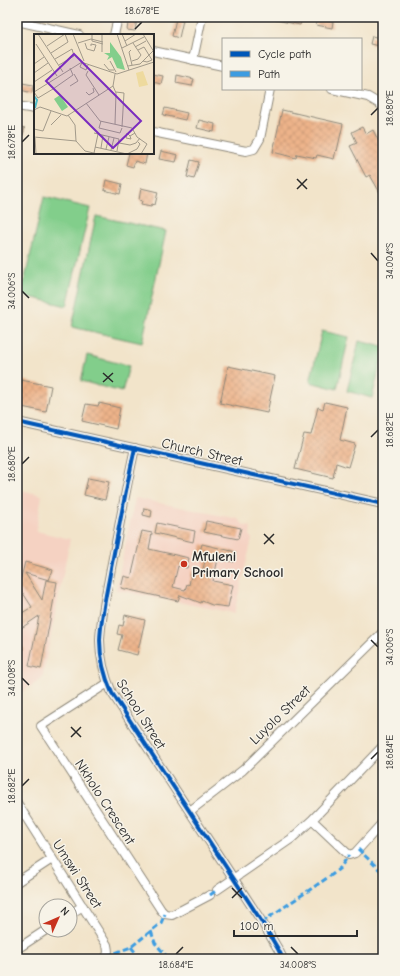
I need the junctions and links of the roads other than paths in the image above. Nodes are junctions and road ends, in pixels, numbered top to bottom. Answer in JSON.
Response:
{"nodes":[{"id":1,"x":118,"y":17,"type":"edge"},
{"id":2,"x":202,"y":17,"type":"edge"},
{"id":3,"x":17,"y":21,"type":"edge"},
{"id":4,"x":75,"y":34,"type":"edge"},
{"id":5,"x":114,"y":34,"type":"edge"},
{"id":6,"x":154,"y":51,"type":"edge"},
{"id":7,"x":193,"y":60,"type":"junction"},
{"id":8,"x":222,"y":66,"type":"edge"},
{"id":9,"x":270,"y":90,"type":"edge"},
{"id":10,"x":336,"y":90,"type":"edge"},
{"id":11,"x":373,"y":99,"type":"junction"},
{"id":12,"x":17,"y":106,"type":"edge"},
{"id":13,"x":383,"y":106,"type":"edge"},
{"id":14,"x":34,"y":109,"type":"edge"},
{"id":15,"x":383,"y":112,"type":"edge"},
{"id":16,"x":154,"y":132,"type":"edge"},
{"id":17,"x":17,"y":422,"type":"edge"},
{"id":18,"x":135,"y":448,"type":"junction"},
{"id":19,"x":383,"y":504,"type":"edge"},
{"id":20,"x":383,"y":632,"type":"edge"},
{"id":21,"x":108,"y":683,"type":"junction"},
{"id":22,"x":383,"y":746,"type":"edge"},
{"id":23,"x":18,"y":809,"type":"edge"},
{"id":24,"x":190,"y":810,"type":"junction"},
{"id":25,"x":312,"y":820,"type":"junction"},
{"id":26,"x":383,"y":822,"type":"edge"},
{"id":27,"x":52,"y":859,"type":"junction"},
{"id":28,"x":234,"y":879,"type":"junction"},
{"id":29,"x":17,"y":882,"type":"edge"},
{"id":30,"x":217,"y":890,"type":"dead end"},
{"id":31,"x":210,"y":894,"type":"dead end"},
{"id":32,"x":83,"y":906,"type":"junction"},
{"id":33,"x":78,"y":909,"type":"edge"},
{"id":34,"x":38,"y":935,"type":"edge"},
{"id":35,"x":17,"y":949,"type":"edge"},
{"id":36,"x":105,"y":959,"type":"edge"},
{"id":37,"x":283,"y":959,"type":"edge"}],
"edges":[{"from":1,"to":5,"type":"street"},
{"from":2,"to":7,"type":"street"},
{"from":3,"to":4,"type":"street"},
{"from":6,"to":7,"type":"street"},
{"from":7,"to":8,"type":"street"},
{"from":9,"to":16,"type":"street"},
{"from":10,"to":11,"type":"street"},
{"from":11,"to":13,"type":"street"},
{"from":11,"to":15,"type":"street"},
{"from":12,"to":14,"type":"street"},
{"from":17,"to":18,"type":"street","name":"Church Street"},
{"from":18,"to":19,"type":"street","name":"Church Street"},
{"from":18,"to":21,"type":"street","name":"School Street"},
{"from":20,"to":24,"type":"street","name":"Luyolo Street"},
{"from":21,"to":24,"type":"street","name":"School Street"},
{"from":21,"to":31,"type":"street","name":"Nkholo Crescent"},
{"from":22,"to":25,"type":"street"},
{"from":23,"to":27,"type":"street","name":"Umswi Street"},
{"from":24,"to":28,"type":"street","name":"School Street"},
{"from":25,"to":26,"type":"street"},
{"from":25,"to":28,"type":"street"},
{"from":27,"to":29,"type":"street"},
{"from":27,"to":32,"type":"street","name":"Umswi Street"},
{"from":28,"to":30,"type":"street"},
{"from":28,"to":37,"type":"street","name":"School Street"},
{"from":32,"to":33,"type":"street"},
{"from":32,"to":36,"type":"street","name":"Umswi Street"},
{"from":34,"to":35,"type":"street"}]}
